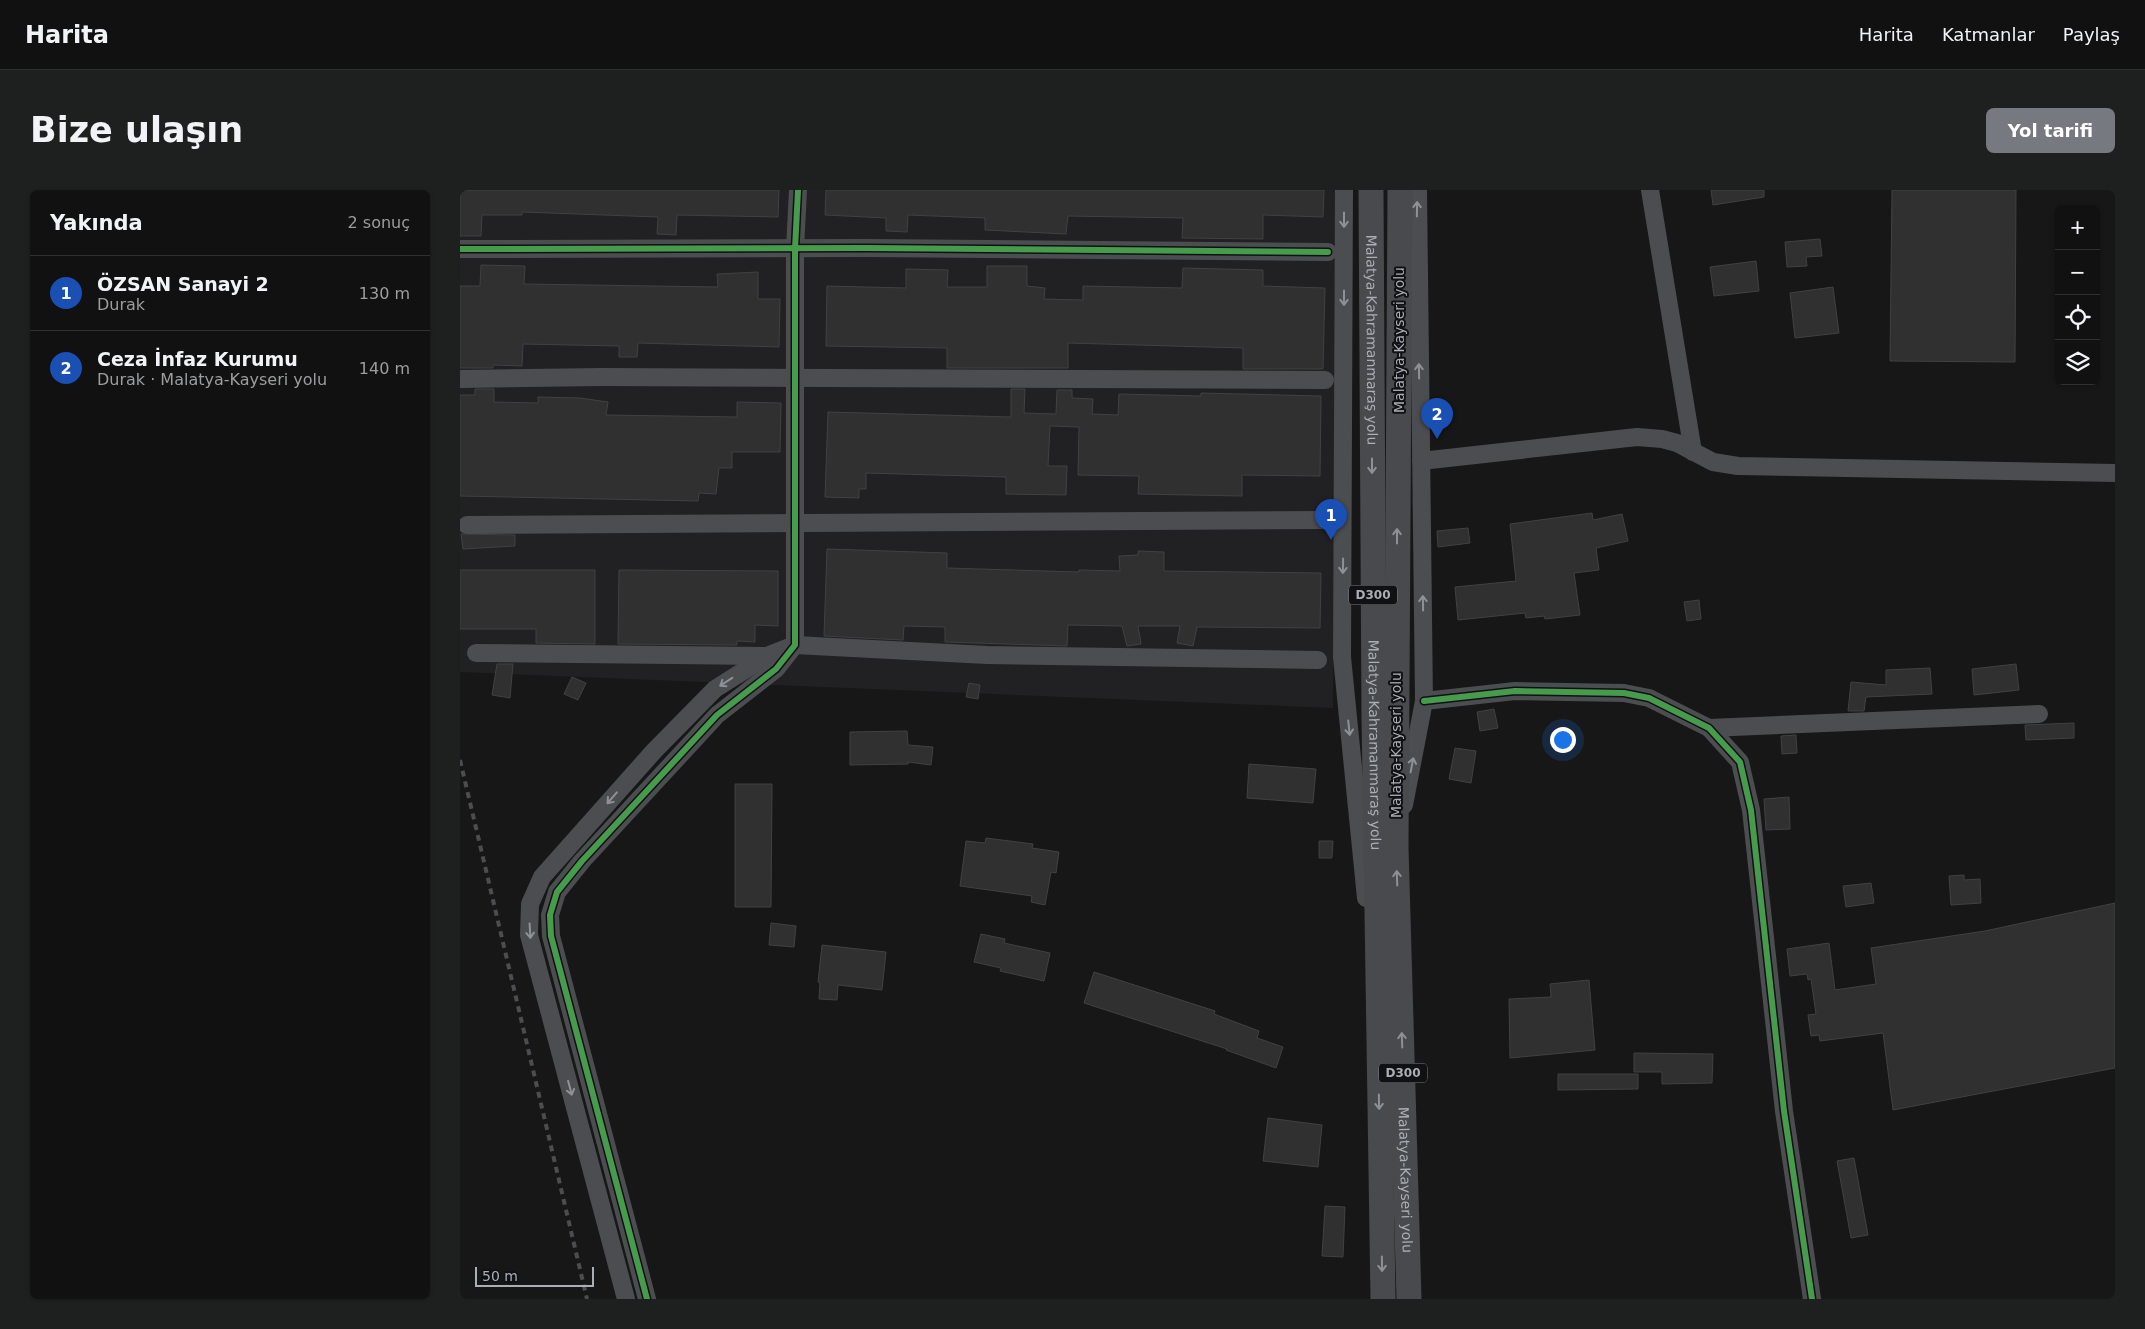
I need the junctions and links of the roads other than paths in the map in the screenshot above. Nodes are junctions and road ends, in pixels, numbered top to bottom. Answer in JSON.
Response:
{"nodes":[{"id":1,"x":798,"y":190,"type":"edge"},
{"id":2,"x":1344,"y":190,"type":"edge"},
{"id":3,"x":1372,"y":190,"type":"edge"},
{"id":4,"x":1400,"y":190,"type":"edge"},
{"id":5,"x":1418,"y":190,"type":"edge"},
{"id":6,"x":1650,"y":190,"type":"edge"},
{"id":7,"x":460,"y":249,"type":"edge"},
{"id":8,"x":795,"y":249,"type":"junction"},
{"id":9,"x":1328,"y":252,"type":"dead end"},
{"id":10,"x":796,"y":377,"type":"junction"},
{"id":11,"x":460,"y":379,"type":"edge"},
{"id":12,"x":1325,"y":380,"type":"dead end"},
{"id":13,"x":1693,"y":452,"type":"junction"},
{"id":14,"x":1420,"y":461,"type":"junction"},
{"id":15,"x":2115,"y":472,"type":"edge"},
{"id":16,"x":1324,"y":520,"type":"dead end"},
{"id":17,"x":796,"y":524,"type":"junction"},
{"id":18,"x":467,"y":525,"type":"dead end"},
{"id":19,"x":795,"y":645,"type":"junction"},
{"id":20,"x":476,"y":653,"type":"dead end"},
{"id":21,"x":767,"y":656,"type":"junction"},
{"id":22,"x":1318,"y":660,"type":"dead end"},
{"id":23,"x":1424,"y":700,"type":"junction"},
{"id":24,"x":2039,"y":714,"type":"dead end"},
{"id":25,"x":1709,"y":728,"type":"junction"},
{"id":26,"x":1396,"y":847,"type":"junction"},
{"id":27,"x":1377,"y":1001,"type":"junction"},
{"id":28,"x":626,"y":1299,"type":"edge"},
{"id":29,"x":647,"y":1299,"type":"edge"},
{"id":30,"x":1383,"y":1299,"type":"edge"},
{"id":31,"x":1408,"y":1299,"type":"edge"},
{"id":32,"x":1812,"y":1299,"type":"edge"}],
"edges":[{"from":1,"to":8,"type":"street"},
{"from":2,"to":27,"type":"street","one_way":true},
{"from":3,"to":27,"type":"highway","name":"Malatya-Kahramanmaraş yolu","number":"D300","one_way":true},
{"from":26,"to":4,"type":"highway","name":"Malatya-Kayseri yolu","number":"D300","one_way":true},
{"from":14,"to":5,"type":"street","one_way":true},
{"from":6,"to":13,"type":"street"},
{"from":7,"to":8,"type":"street"},
{"from":8,"to":9,"type":"street"},
{"from":8,"to":10,"type":"street"},
{"from":10,"to":11,"type":"street"},
{"from":10,"to":12,"type":"street"},
{"from":10,"to":17,"type":"street"},
{"from":13,"to":14,"type":"street"},
{"from":13,"to":15,"type":"street"},
{"from":23,"to":14,"type":"street","one_way":true},
{"from":16,"to":17,"type":"street"},
{"from":17,"to":18,"type":"street"},
{"from":17,"to":19,"type":"street"},
{"from":19,"to":21,"type":"street"},
{"from":19,"to":22,"type":"street"},
{"from":19,"to":29,"type":"street"},
{"from":20,"to":21,"type":"street"},
{"from":21,"to":28,"type":"street","one_way":true},
{"from":23,"to":25,"type":"street"},
{"from":26,"to":23,"type":"street","one_way":true},
{"from":24,"to":25,"type":"street"},
{"from":25,"to":32,"type":"street"},
{"from":31,"to":26,"type":"highway","name":"Malatya-Kayseri yolu","number":"D300","one_way":true},
{"from":27,"to":30,"type":"highway","name":"Malatya-Kahramanmaraş yolu","number":"D300","one_way":true}]}
